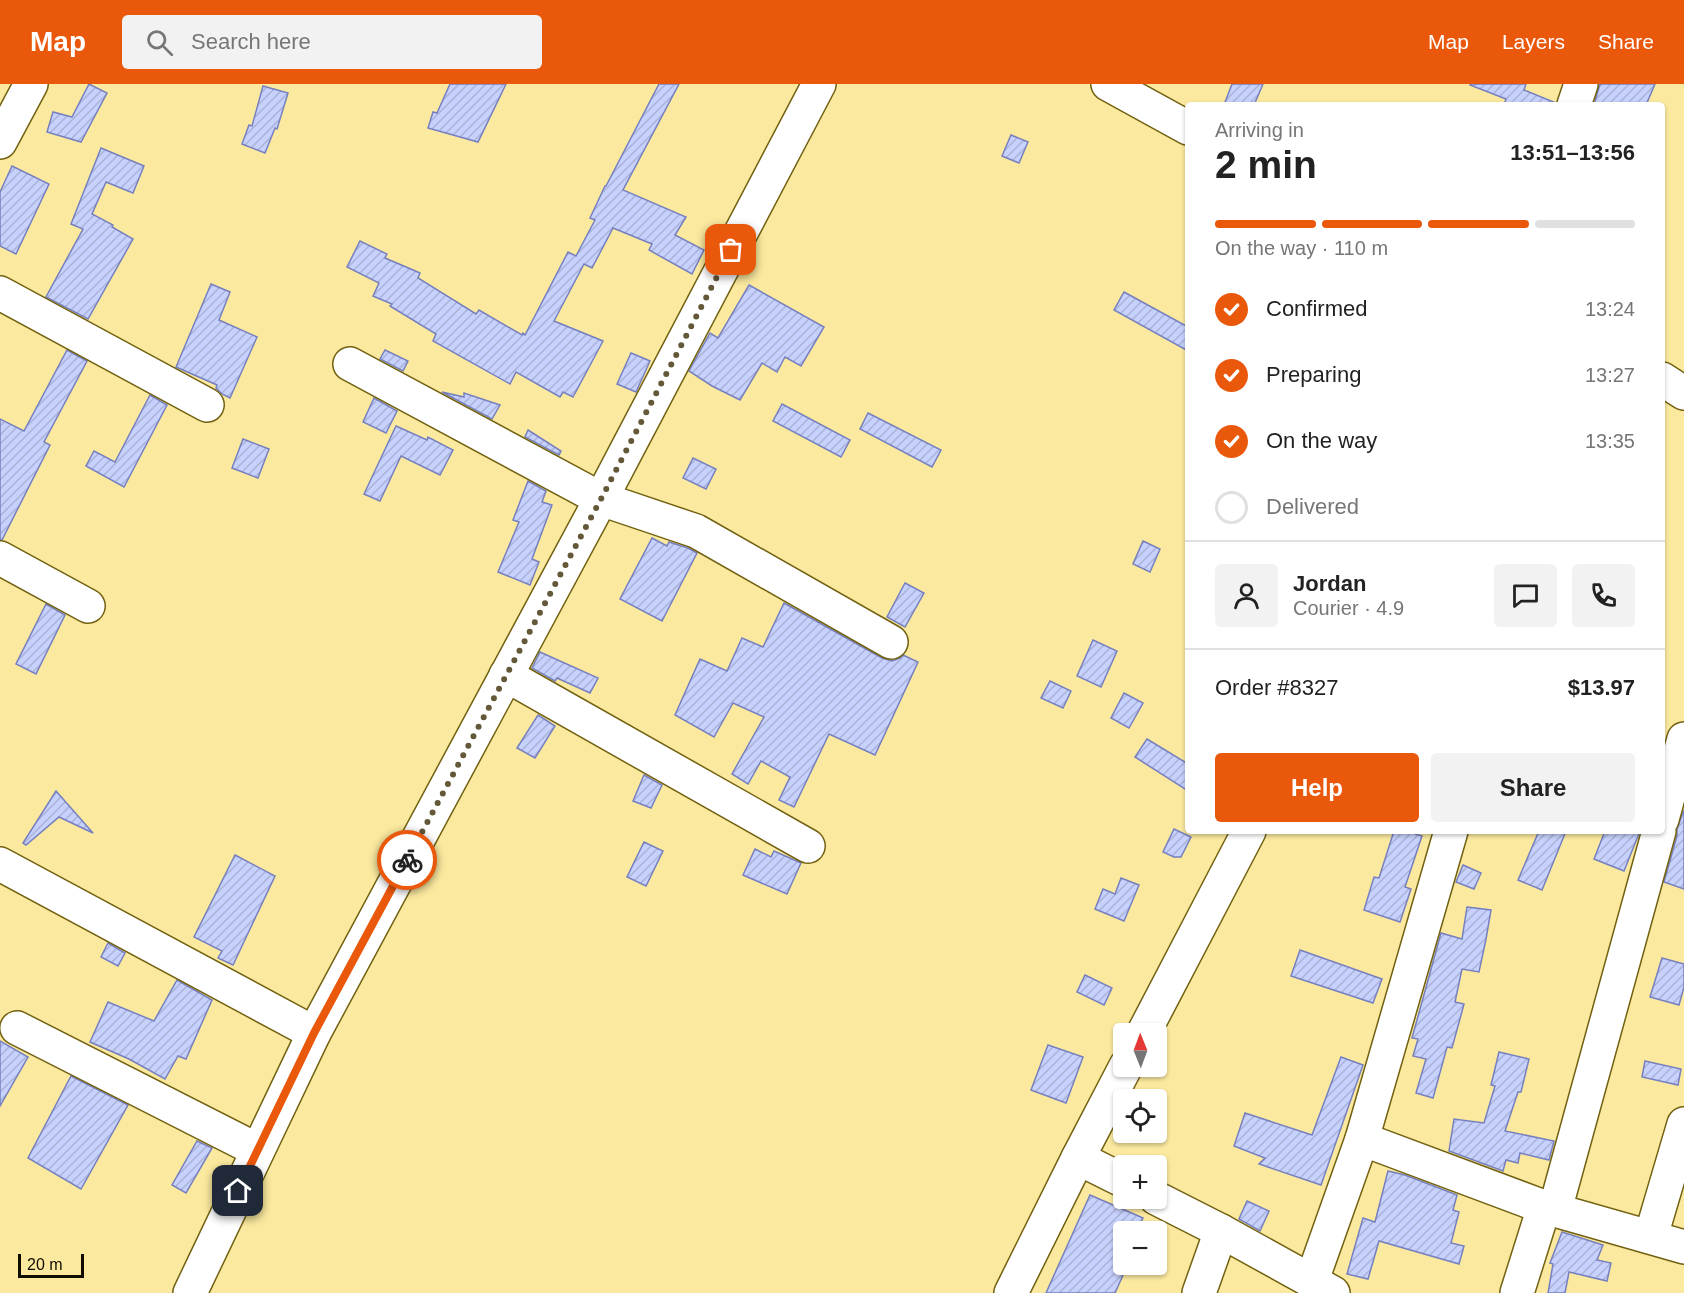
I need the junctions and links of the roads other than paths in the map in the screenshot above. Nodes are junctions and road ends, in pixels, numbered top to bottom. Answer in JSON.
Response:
{"nodes":[{"id":1,"x":30,"y":84,"type":"edge"},
{"id":2,"x":819,"y":84,"type":"edge"},
{"id":3,"x":1108,"y":84,"type":"edge"},
{"id":4,"x":1581,"y":84,"type":"edge"},
{"id":5,"x":1575,"y":102,"type":"edge"},
{"id":6,"x":1185,"y":126,"type":"edge"},
{"id":7,"x":0,"y":142,"type":"edge"},
{"id":8,"x":0,"y":292,"type":"edge"},
{"id":9,"x":350,"y":364,"type":"dead end"},
{"id":10,"x":1665,"y":381,"type":"edge"},
{"id":11,"x":1684,"y":393,"type":"edge"},
{"id":12,"x":207,"y":405,"type":"dead end"},
{"id":13,"x":601,"y":499,"type":"junction"},
{"id":14,"x":0,"y":558,"type":"edge"},
{"id":15,"x":88,"y":606,"type":"dead end"},
{"id":16,"x":891,"y":642,"type":"dead end"},
{"id":17,"x":506,"y":675,"type":"junction"},
{"id":18,"x":1684,"y":739,"type":"edge"},
{"id":19,"x":1665,"y":808,"type":"edge"},
{"id":20,"x":1246,"y":834,"type":"edge"},
{"id":21,"x":1450,"y":834,"type":"edge"},
{"id":22,"x":1658,"y":834,"type":"edge"},
{"id":23,"x":808,"y":846,"type":"dead end"},
{"id":24,"x":0,"y":864,"type":"edge"},
{"id":25,"x":1149,"y":1023,"type":"edge"},
{"id":26,"x":17,"y":1028,"type":"dead end"},
{"id":27,"x":314,"y":1033,"type":"junction"},
{"id":28,"x":1120,"y":1077,"type":"edge"},
{"id":29,"x":1684,"y":1124,"type":"edge"},
{"id":30,"x":1362,"y":1139,"type":"junction"},
{"id":31,"x":257,"y":1150,"type":"junction"},
{"id":32,"x":1078,"y":1158,"type":"junction"},
{"id":33,"x":1113,"y":1176,"type":"edge"},
{"id":34,"x":1167,"y":1204,"type":"edge"},
{"id":35,"x":1550,"y":1209,"type":"junction"},
{"id":36,"x":1221,"y":1231,"type":"junction"},
{"id":37,"x":1651,"y":1236,"type":"junction"},
{"id":38,"x":1684,"y":1247,"type":"edge"},
{"id":39,"x":1323,"y":1287,"type":"edge"},
{"id":40,"x":190,"y":1293,"type":"edge"},
{"id":41,"x":1011,"y":1293,"type":"edge"},
{"id":42,"x":1199,"y":1293,"type":"edge"},
{"id":43,"x":1517,"y":1293,"type":"edge"}],
"edges":[{"from":1,"to":7,"type":"street"},
{"from":2,"to":13,"type":"street"},
{"from":3,"to":6,"type":"street"},
{"from":4,"to":5,"type":"street"},
{"from":8,"to":12,"type":"street"},
{"from":9,"to":13,"type":"street"},
{"from":10,"to":11,"type":"street"},
{"from":13,"to":16,"type":"street"},
{"from":13,"to":17,"type":"street"},
{"from":14,"to":15,"type":"street"},
{"from":17,"to":23,"type":"street"},
{"from":17,"to":27,"type":"street"},
{"from":18,"to":19,"type":"street"},
{"from":20,"to":25,"type":"street"},
{"from":21,"to":30,"type":"street"},
{"from":22,"to":35,"type":"street"},
{"from":24,"to":27,"type":"street"},
{"from":26,"to":31,"type":"street"},
{"from":27,"to":31,"type":"street"},
{"from":28,"to":32,"type":"street"},
{"from":29,"to":37,"type":"street"},
{"from":30,"to":35,"type":"street"},
{"from":30,"to":39,"type":"street"},
{"from":31,"to":40,"type":"street"},
{"from":32,"to":33,"type":"street"},
{"from":32,"to":41,"type":"street"},
{"from":34,"to":36,"type":"street"},
{"from":35,"to":37,"type":"street"},
{"from":35,"to":43,"type":"street"},
{"from":36,"to":39,"type":"street"},
{"from":36,"to":42,"type":"street"},
{"from":37,"to":38,"type":"street"}]}
